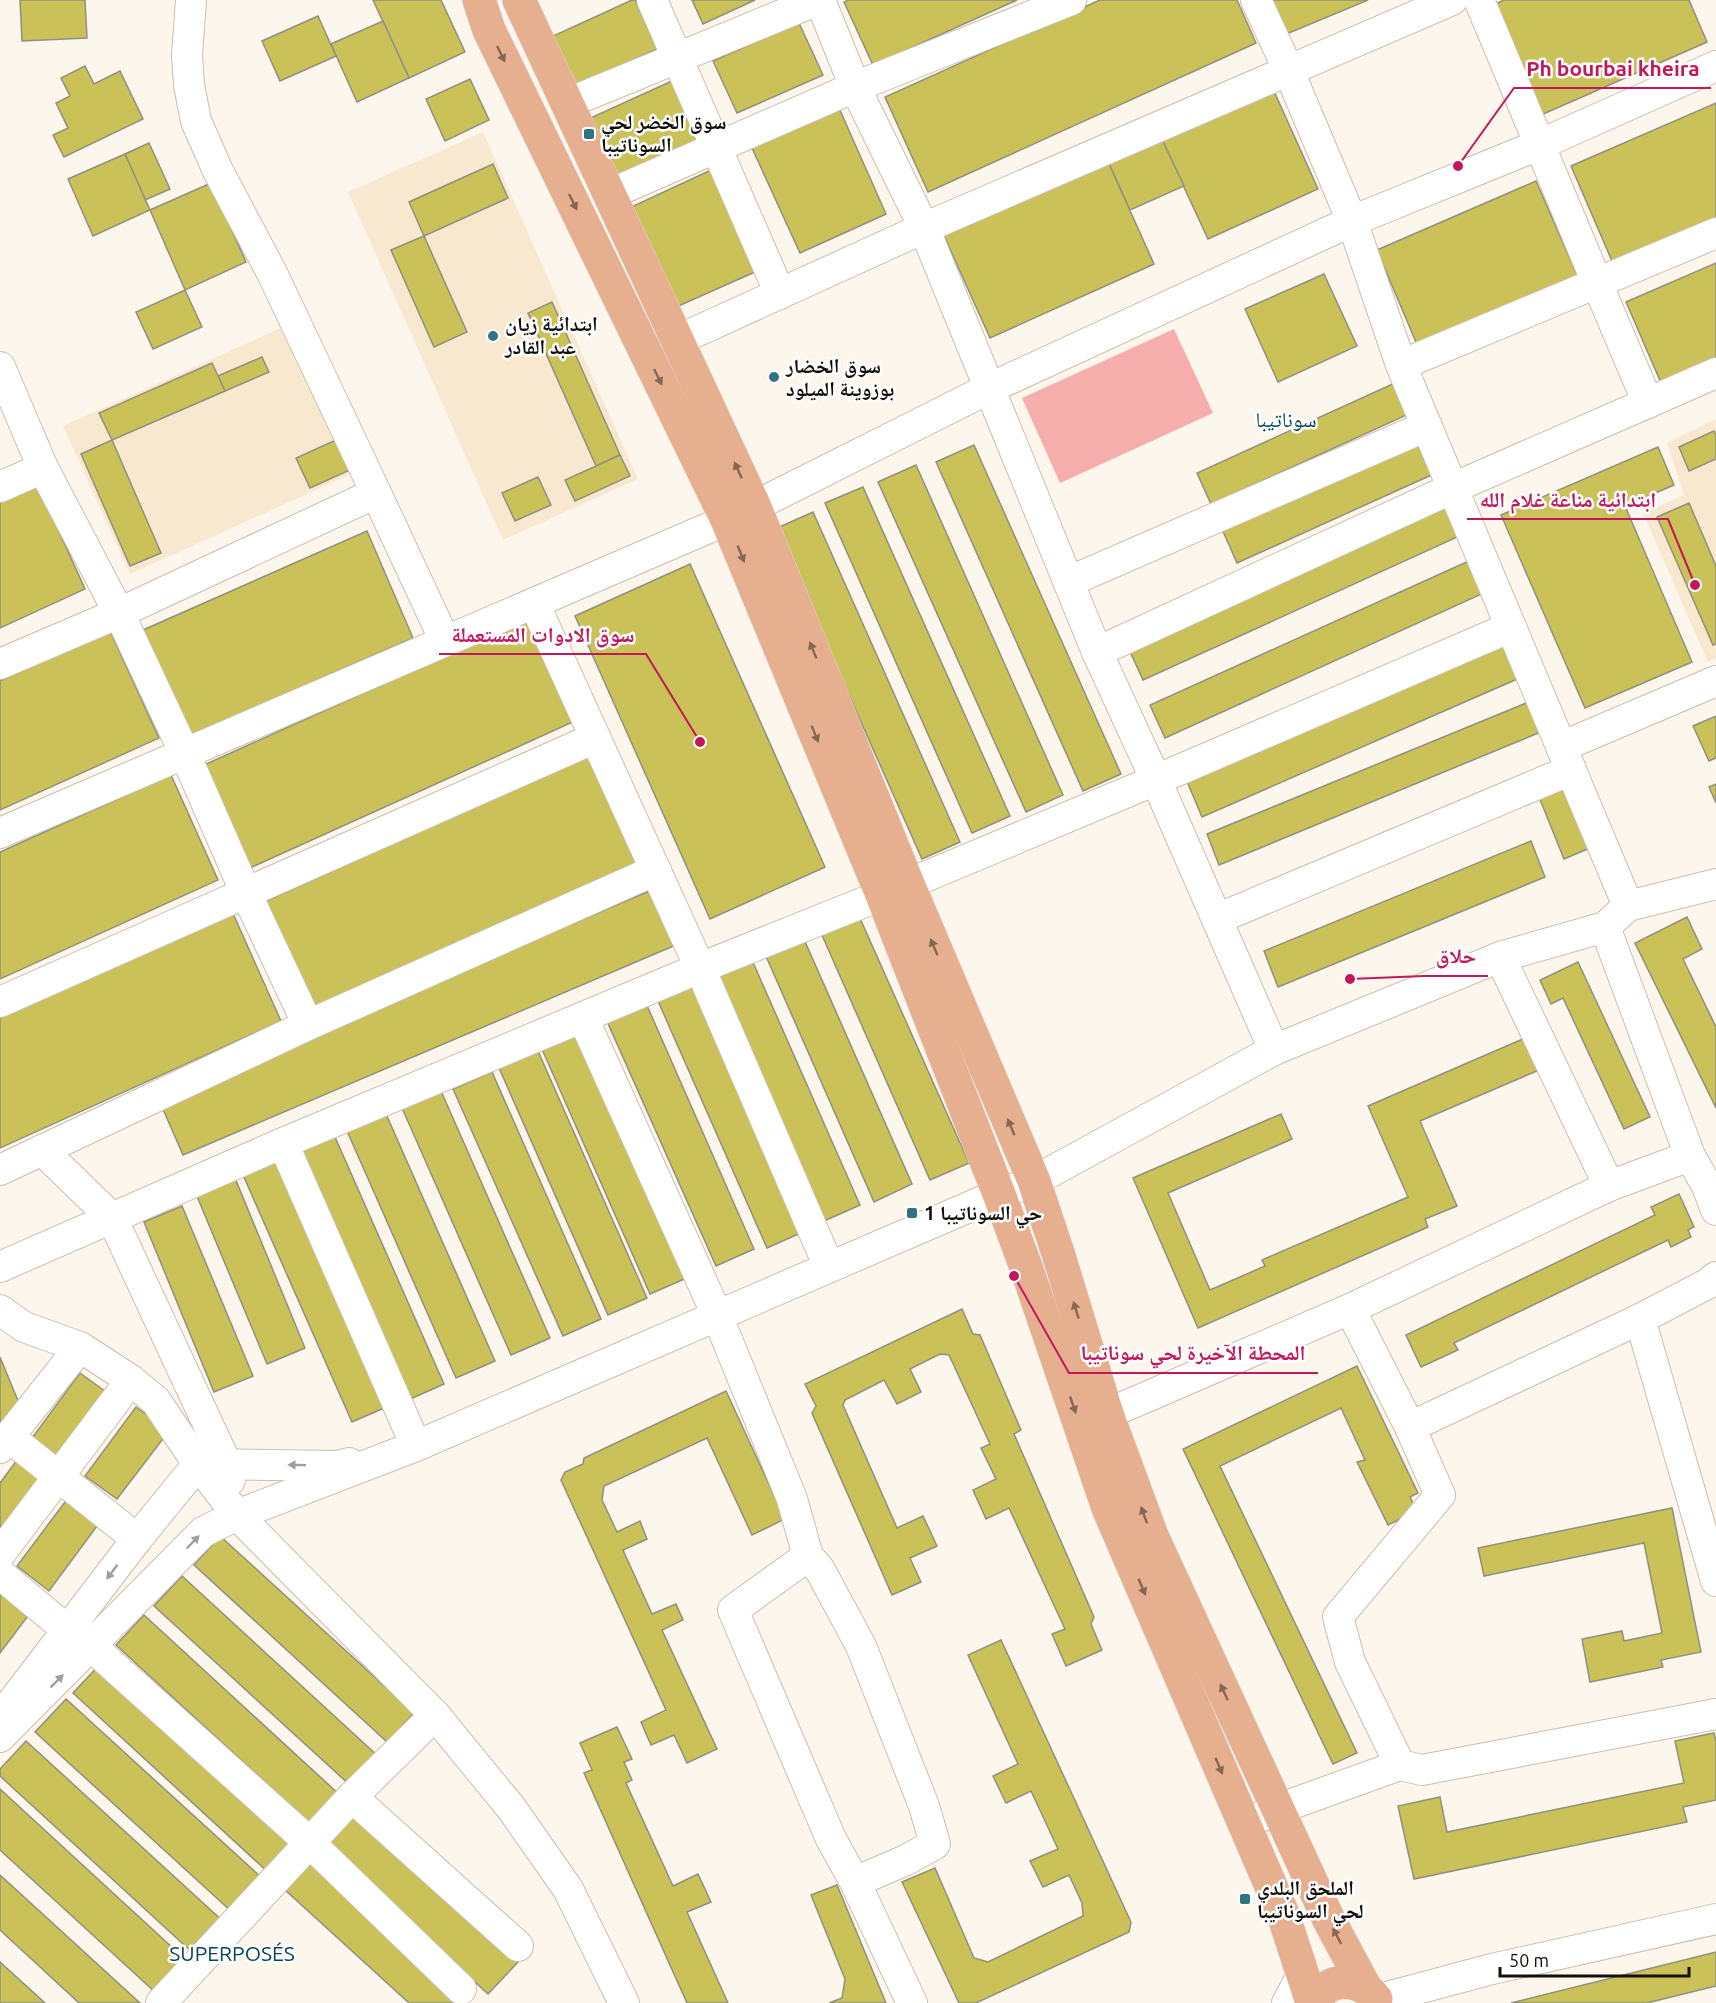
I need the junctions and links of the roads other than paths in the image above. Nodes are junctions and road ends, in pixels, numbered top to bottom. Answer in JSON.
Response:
{"nodes":[{"id":1,"x":191,"y":0,"type":"edge"},
{"id":2,"x":479,"y":0,"type":"edge"},
{"id":3,"x":519,"y":0,"type":"edge"},
{"id":4,"x":652,"y":0,"type":"edge"},
{"id":5,"x":819,"y":0,"type":"edge"},
{"id":6,"x":1071,"y":0,"type":"edge"},
{"id":7,"x":1256,"y":0,"type":"edge"},
{"id":8,"x":1452,"y":0,"type":"edge"},
{"id":9,"x":1479,"y":0,"type":"edge"},
{"id":10,"x":677,"y":58,"type":"junction"},
{"id":11,"x":1716,"y":66,"type":"edge"},
{"id":12,"x":1288,"y":69,"type":"junction"},
{"id":13,"x":855,"y":87,"type":"junction"},
{"id":14,"x":568,"y":103,"type":"junction"},
{"id":15,"x":1541,"y":144,"type":"junction"},
{"id":16,"x":717,"y":146,"type":"junction"},
{"id":17,"x":610,"y":194,"type":"junction"},
{"id":18,"x":1352,"y":221,"type":"junction"},
{"id":19,"x":924,"y":228,"type":"junction"},
{"id":20,"x":1716,"y":233,"type":"edge"},
{"id":21,"x":1596,"y":282,"type":"junction"},
{"id":22,"x":780,"y":294,"type":"junction"},
{"id":23,"x":678,"y":340,"type":"junction"},
{"id":24,"x":1401,"y":365,"type":"junction"},
{"id":25,"x":0,"y":366,"type":"edge"},
{"id":26,"x":1716,"y":373,"type":"edge"},
{"id":27,"x":990,"y":388,"type":"junction"},
{"id":28,"x":1648,"y":403,"type":"junction"},
{"id":29,"x":1426,"y":426,"type":"junction"},
{"id":30,"x":43,"y":468,"type":"junction"},
{"id":31,"x":0,"y":487,"type":"edge"},
{"id":32,"x":1453,"y":488,"type":"junction"},
{"id":33,"x":376,"y":494,"type":"junction"},
{"id":34,"x":741,"y":512,"type":"junction"},
{"id":35,"x":1068,"y":582,"type":"junction"},
{"id":36,"x":534,"y":603,"type":"junction"},
{"id":37,"x":119,"y":613,"type":"junction"},
{"id":38,"x":1511,"y":627,"type":"junction"},
{"id":39,"x":444,"y":641,"type":"junction"},
{"id":40,"x":1097,"y":652,"type":"junction"},
{"id":41,"x":0,"y":664,"type":"edge"},
{"id":42,"x":1716,"y":681,"type":"edge"},
{"id":43,"x":595,"y":738,"type":"junction"},
{"id":44,"x":185,"y":754,"type":"junction"},
{"id":45,"x":1566,"y":758,"type":"junction"},
{"id":46,"x":1156,"y":780,"type":"junction"},
{"id":47,"x":0,"y":833,"type":"edge"},
{"id":48,"x":656,"y":870,"type":"junction"},
{"id":49,"x":1715,"y":887,"type":"edge"},
{"id":50,"x":895,"y":890,"type":"junction"},
{"id":51,"x":246,"y":892,"type":"junction"},
{"id":52,"x":1628,"y":906,"type":"junction"},
{"id":53,"x":1217,"y":919,"type":"junction"},
{"id":54,"x":1605,"y":927,"type":"junction"},
{"id":55,"x":1500,"y":957,"type":"junction"},
{"id":56,"x":699,"y":968,"type":"junction"},
{"id":57,"x":0,"y":1002,"type":"edge"},
{"id":58,"x":583,"y":1018,"type":"junction"},
{"id":59,"x":308,"y":1024,"type":"junction"},
{"id":60,"x":1274,"y":1050,"type":"junction"},
{"id":61,"x":283,"y":1143,"type":"junction"},
{"id":62,"x":42,"y":1150,"type":"junction"},
{"id":63,"x":1690,"y":1156,"type":"junction"},
{"id":64,"x":0,"y":1170,"type":"edge"},
{"id":65,"x":1034,"y":1181,"type":"junction"},
{"id":66,"x":1608,"y":1186,"type":"junction"},
{"id":67,"x":1713,"y":1193,"type":"edge"},
{"id":68,"x":999,"y":1194,"type":"junction"},
{"id":69,"x":112,"y":1218,"type":"junction"},
{"id":70,"x":0,"y":1267,"type":"edge"},
{"id":71,"x":829,"y":1267,"type":"junction"},
{"id":72,"x":1716,"y":1277,"type":"edge"},
{"id":73,"x":1350,"y":1310,"type":"junction"},
{"id":74,"x":717,"y":1315,"type":"junction"},
{"id":75,"x":1641,"y":1319,"type":"junction"},
{"id":76,"x":8,"y":1325,"type":"edge"},
{"id":77,"x":81,"y":1347,"type":"junction"},
{"id":78,"x":131,"y":1380,"type":"junction"},
{"id":79,"x":1107,"y":1414,"type":"junction"},
{"id":80,"x":1410,"y":1427,"type":"junction"},
{"id":81,"x":4,"y":1442,"type":"edge"},
{"id":82,"x":416,"y":1446,"type":"junction"},
{"id":83,"x":212,"y":1464,"type":"junction"},
{"id":84,"x":60,"y":1477,"type":"junction"},
{"id":85,"x":237,"y":1515,"type":"junction"},
{"id":86,"x":136,"y":1539,"type":"junction"},
{"id":87,"x":0,"y":1554,"type":"edge"},
{"id":88,"x":808,"y":1556,"type":"junction"},
{"id":89,"x":0,"y":1574,"type":"edge"},
{"id":90,"x":1716,"y":1581,"type":"edge"},
{"id":91,"x":79,"y":1638,"type":"junction"},
{"id":92,"x":1716,"y":1714,"type":"edge"},
{"id":93,"x":435,"y":1715,"type":"junction"},
{"id":94,"x":1,"y":1719,"type":"edge"},
{"id":95,"x":1400,"y":1765,"type":"junction"},
{"id":96,"x":352,"y":1797,"type":"junction"},
{"id":97,"x":1278,"y":1809,"type":"junction"},
{"id":98,"x":1244,"y":1824,"type":"junction"},
{"id":99,"x":310,"y":1843,"type":"junction"},
{"id":100,"x":855,"y":1882,"type":"junction"},
{"id":101,"x":1716,"y":1919,"type":"edge"},
{"id":102,"x":518,"y":1946,"type":"dead end"},
{"id":103,"x":1492,"y":1969,"type":"junction"},
{"id":104,"x":461,"y":1989,"type":"dead end"},
{"id":105,"x":1304,"y":1996,"type":"edge"},
{"id":106,"x":1373,"y":1997,"type":"edge"},
{"id":107,"x":161,"y":2003,"type":"edge"},
{"id":108,"x":624,"y":2003,"type":"edge"},
{"id":109,"x":912,"y":2003,"type":"edge"},
{"id":110,"x":1451,"y":2003,"type":"edge"}],
"edges":[{"from":1,"to":33,"type":"street"},
{"from":2,"to":34,"type":"main road","one_way":true},
{"from":3,"to":14,"type":"main road"},
{"from":4,"to":10,"type":"street"},
{"from":5,"to":10,"type":"street"},
{"from":5,"to":13,"type":"street"},
{"from":6,"to":13,"type":"street"},
{"from":7,"to":12,"type":"street"},
{"from":8,"to":12,"type":"street"},
{"from":9,"to":15,"type":"street"},
{"from":10,"to":14,"type":"street"},
{"from":10,"to":16,"type":"street"},
{"from":11,"to":15,"type":"street"},
{"from":12,"to":18,"type":"street"},
{"from":12,"to":19,"type":"street"},
{"from":13,"to":16,"type":"street"},
{"from":13,"to":19,"type":"street"},
{"from":14,"to":17,"type":"main road"},
{"from":15,"to":18,"type":"street"},
{"from":15,"to":21,"type":"street"},
{"from":16,"to":17,"type":"street"},
{"from":16,"to":22,"type":"street"},
{"from":17,"to":23,"type":"main road"},
{"from":18,"to":24,"type":"street"},
{"from":18,"to":27,"type":"street"},
{"from":19,"to":22,"type":"street"},
{"from":19,"to":27,"type":"street"},
{"from":20,"to":21,"type":"street"},
{"from":21,"to":24,"type":"street"},
{"from":21,"to":28,"type":"street"},
{"from":22,"to":23,"type":"street"},
{"from":34,"to":23,"type":"main road","one_way":true},
{"from":24,"to":29,"type":"street"},
{"from":25,"to":30,"type":"street"},
{"from":26,"to":28,"type":"street"},
{"from":27,"to":34,"type":"street"},
{"from":27,"to":35,"type":"street"},
{"from":28,"to":32,"type":"street"},
{"from":29,"to":32,"type":"street"},
{"from":29,"to":35,"type":"street"},
{"from":30,"to":31,"type":"street"},
{"from":30,"to":37,"type":"street"},
{"from":32,"to":38,"type":"street"},
{"from":32,"to":40,"type":"street"},
{"from":33,"to":37,"type":"street"},
{"from":33,"to":39,"type":"street"},
{"from":34,"to":36,"type":"street"},
{"from":34,"to":50,"type":"main road"},
{"from":35,"to":40,"type":"street"},
{"from":36,"to":39,"type":"street"},
{"from":36,"to":43,"type":"street"},
{"from":37,"to":41,"type":"street"},
{"from":37,"to":44,"type":"street"},
{"from":38,"to":45,"type":"street"},
{"from":38,"to":46,"type":"street"},
{"from":39,"to":44,"type":"street"},
{"from":40,"to":46,"type":"street"},
{"from":42,"to":45,"type":"street"},
{"from":43,"to":48,"type":"street"},
{"from":43,"to":51,"type":"street"},
{"from":44,"to":47,"type":"street"},
{"from":44,"to":51,"type":"street"},
{"from":45,"to":52,"type":"street"},
{"from":45,"to":53,"type":"street"},
{"from":46,"to":50,"type":"street"},
{"from":46,"to":53,"type":"street"},
{"from":48,"to":56,"type":"street"},
{"from":48,"to":59,"type":"street"},
{"from":49,"to":52,"type":"street"},
{"from":50,"to":56,"type":"street"},
{"from":65,"to":50,"type":"main road","one_way":true},
{"from":50,"to":68,"type":"main road"},
{"from":51,"to":57,"type":"street"},
{"from":51,"to":59,"type":"street"},
{"from":52,"to":54,"type":"street"},
{"from":53,"to":60,"type":"street"},
{"from":54,"to":55,"type":"street"},
{"from":54,"to":63,"type":"street"},
{"from":55,"to":60,"type":"street"},
{"from":55,"to":66,"type":"street"},
{"from":56,"to":58,"type":"street"},
{"from":56,"to":71,"type":"street"},
{"from":58,"to":61,"type":"street"},
{"from":58,"to":74,"type":"street"},
{"from":59,"to":62,"type":"street"},
{"from":60,"to":65,"type":"street"},
{"from":61,"to":69,"type":"street"},
{"from":61,"to":82,"type":"street"},
{"from":62,"to":64,"type":"street"},
{"from":62,"to":69,"type":"street"},
{"from":63,"to":66,"type":"street"},
{"from":63,"to":67,"type":"street"},
{"from":65,"to":68,"type":"street"},
{"from":79,"to":65,"type":"main road","one_way":true},
{"from":66,"to":73,"type":"street"},
{"from":68,"to":71,"type":"street"},
{"from":68,"to":98,"type":"main road","one_way":true},
{"from":69,"to":70,"type":"street"},
{"from":69,"to":83,"type":"street"},
{"from":71,"to":74,"type":"street"},
{"from":72,"to":75,"type":"street"},
{"from":73,"to":79,"type":"street"},
{"from":73,"to":80,"type":"street"},
{"from":74,"to":82,"type":"street"},
{"from":74,"to":88,"type":"street"},
{"from":75,"to":80,"type":"street"},
{"from":75,"to":90,"type":"street"},
{"from":76,"to":77,"type":"street"},
{"from":77,"to":78,"type":"street"},
{"from":77,"to":81,"type":"street"},
{"from":78,"to":83,"type":"street"},
{"from":78,"to":84,"type":"street"},
{"from":97,"to":79,"type":"main road","one_way":true},
{"from":80,"to":95,"type":"street"},
{"from":81,"to":84,"type":"street"},
{"from":82,"to":83,"type":"street","one_way":true},
{"from":82,"to":85,"type":"street"},
{"from":83,"to":85,"type":"street"},
{"from":83,"to":86,"type":"street"},
{"from":84,"to":86,"type":"street"},
{"from":84,"to":87,"type":"street"},
{"from":91,"to":85,"type":"street","one_way":true},
{"from":85,"to":93,"type":"street"},
{"from":86,"to":91,"type":"street","one_way":true},
{"from":88,"to":100,"type":"street"},
{"from":88,"to":100,"type":"street"},
{"from":89,"to":91,"type":"street"},
{"from":91,"to":94,"type":"street"},
{"from":91,"to":99,"type":"street"},
{"from":92,"to":95,"type":"street"},
{"from":93,"to":96,"type":"street"},
{"from":93,"to":108,"type":"street"},
{"from":95,"to":97,"type":"street"},
{"from":96,"to":99,"type":"street"},
{"from":96,"to":102,"type":"street"},
{"from":97,"to":98,"type":"street"},
{"from":106,"to":97,"type":"main road","one_way":true},
{"from":98,"to":105,"type":"main road"},
{"from":99,"to":104,"type":"street"},
{"from":99,"to":107,"type":"street"},
{"from":100,"to":109,"type":"street"},
{"from":101,"to":103,"type":"street"},
{"from":103,"to":106,"type":"street"},
{"from":103,"to":110,"type":"street"},
{"from":105,"to":106,"type":"main road"}]}
